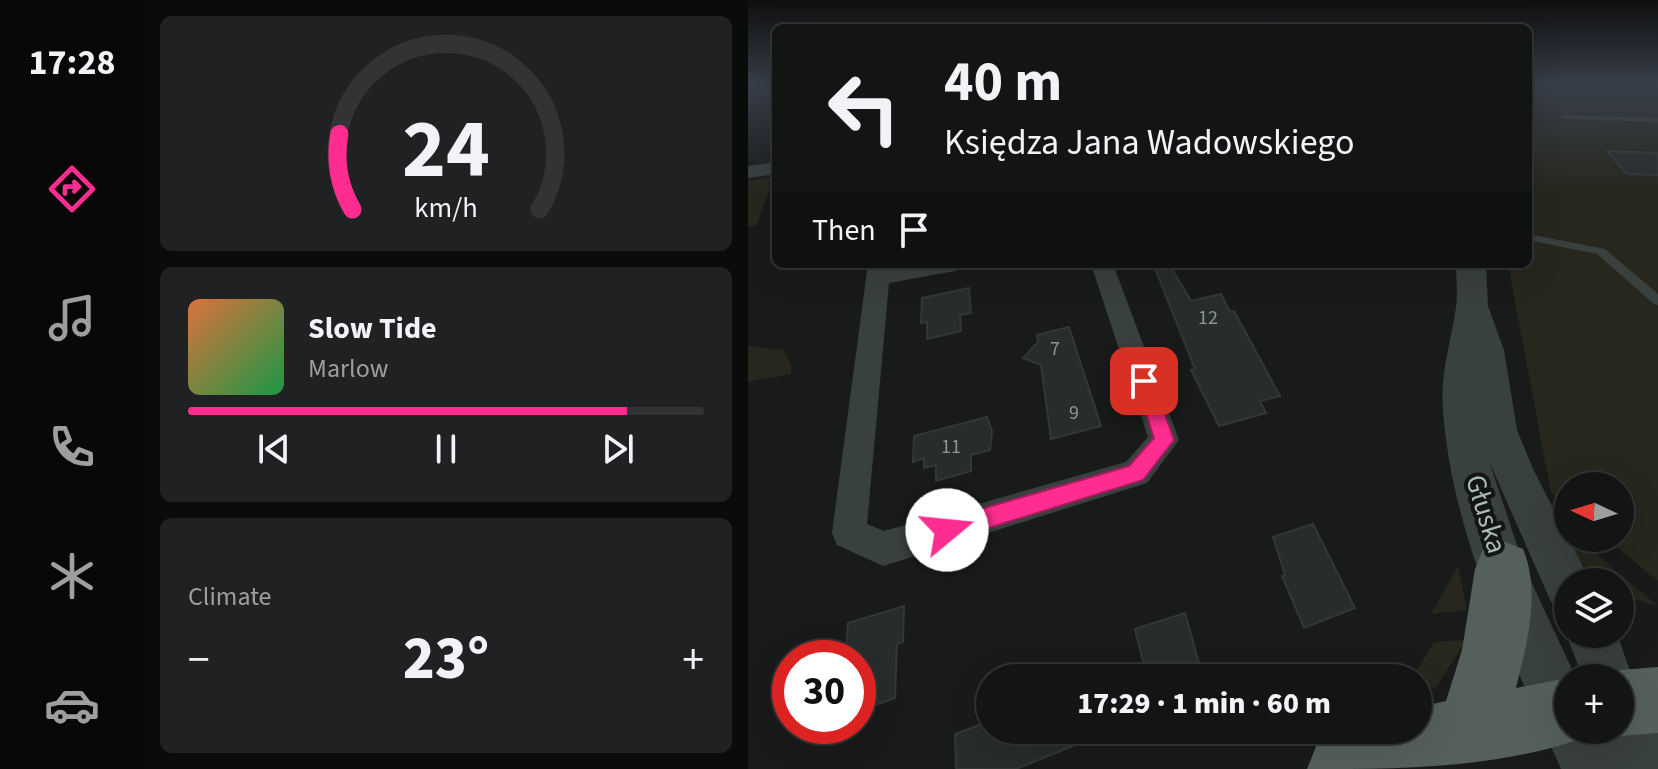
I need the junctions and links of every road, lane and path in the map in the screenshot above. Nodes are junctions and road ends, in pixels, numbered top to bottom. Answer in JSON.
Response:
{"nodes":[{"id":1,"x":772,"y":169,"type":"edge"},
{"id":2,"x":748,"y":172,"type":"edge"},
{"id":3,"x":1532,"y":238,"type":"edge"},
{"id":4,"x":911,"y":268,"type":"edge"},
{"id":5,"x":1103,"y":268,"type":"edge"},
{"id":6,"x":1471,"y":268,"type":"edge"},
{"id":7,"x":878,"y":271,"type":"edge"},
{"id":8,"x":1658,"y":301,"type":"edge"},
{"id":9,"x":1472,"y":306,"type":"junction"},
{"id":10,"x":1560,"y":568,"type":"edge"},
{"id":11,"x":1503,"y":569,"type":"junction"},
{"id":12,"x":1561,"y":664,"type":"edge"},
{"id":13,"x":1658,"y":700,"type":"edge"},
{"id":14,"x":1634,"y":705,"type":"edge"},
{"id":15,"x":1554,"y":719,"type":"edge"},
{"id":16,"x":1470,"y":729,"type":"junction"},
{"id":17,"x":1622,"y":744,"type":"edge"},
{"id":18,"x":1342,"y":769,"type":"edge"},
{"id":19,"x":1647,"y":769,"type":"edge"}],
"edges":[{"from":1,"to":2,"type":"street"},
{"from":3,"to":8,"type":"lane"},
{"from":4,"to":7,"type":"street"},
{"from":5,"to":7,"type":"street"},
{"from":6,"to":9,"type":"street","name":"Głuska"},
{"from":9,"to":10,"type":"street","name":"Głuska"},
{"from":9,"to":11,"type":"street","name":"Głuska"},
{"from":11,"to":12,"type":"street","name":"Głuska"},
{"from":11,"to":16,"type":"main road"},
{"from":13,"to":14,"type":"main road"},
{"from":15,"to":16,"type":"main road"},
{"from":16,"to":18,"type":"main road"},
{"from":17,"to":19,"type":"street"}]}
